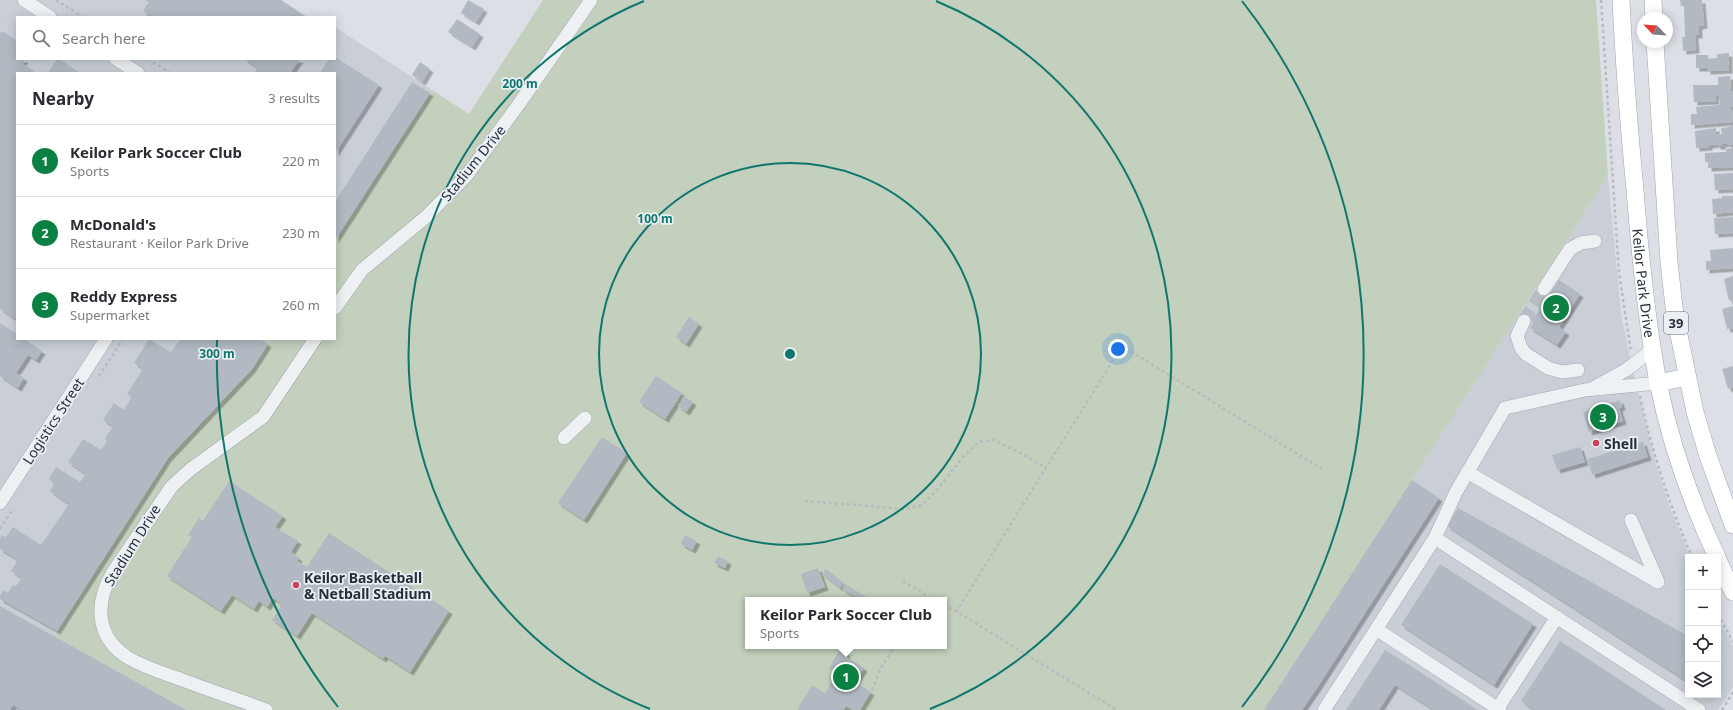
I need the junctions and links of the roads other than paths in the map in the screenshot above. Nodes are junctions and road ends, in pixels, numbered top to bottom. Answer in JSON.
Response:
{"nodes":[{"id":1,"x":24,"y":0,"type":"edge"},
{"id":2,"x":591,"y":0,"type":"edge"},
{"id":3,"x":1621,"y":0,"type":"edge"},
{"id":4,"x":1653,"y":0,"type":"edge"},
{"id":5,"x":1654,"y":12,"type":"edge"},
{"id":6,"x":48,"y":16,"type":"edge"},
{"id":7,"x":1655,"y":48,"type":"edge"},
{"id":8,"x":118,"y":60,"type":"edge"},
{"id":9,"x":136,"y":72,"type":"edge"},
{"id":10,"x":1594,"y":241,"type":"dead end"},
{"id":11,"x":1544,"y":289,"type":"tunnel mouth"},
{"id":12,"x":336,"y":307,"type":"edge"},
{"id":13,"x":1524,"y":321,"type":"tunnel mouth"},
{"id":14,"x":105,"y":340,"type":"edge"},
{"id":15,"x":314,"y":340,"type":"edge"},
{"id":16,"x":1652,"y":350,"type":"junction"},
{"id":17,"x":1578,"y":370,"type":"dead end"},
{"id":18,"x":1687,"y":377,"type":"junction"},
{"id":19,"x":1658,"y":383,"type":"junction"},
{"id":20,"x":1590,"y":390,"type":"junction"},
{"id":21,"x":585,"y":418,"type":"dead end"},
{"id":22,"x":564,"y":438,"type":"dead end"},
{"id":23,"x":1467,"y":472,"type":"junction"},
{"id":24,"x":0,"y":503,"type":"edge"},
{"id":25,"x":1631,"y":520,"type":"dead end"},
{"id":26,"x":1733,"y":525,"type":"edge"},
{"id":27,"x":1435,"y":538,"type":"junction"},
{"id":28,"x":1716,"y":554,"type":"edge"},
{"id":29,"x":1721,"y":566,"type":"edge"},
{"id":30,"x":1733,"y":592,"type":"edge"},
{"id":31,"x":1557,"y":617,"type":"junction"},
{"id":32,"x":1376,"y":629,"type":"junction"},
{"id":33,"x":1499,"y":709,"type":"edge"},
{"id":34,"x":1697,"y":709,"type":"edge"},
{"id":35,"x":266,"y":710,"type":"edge"},
{"id":36,"x":1324,"y":710,"type":"edge"}],
"edges":[{"from":1,"to":6,"type":"street"},
{"from":2,"to":12,"type":"street","name":"Stadium Drive"},
{"from":3,"to":16,"type":"main road","name":"Keilor Park Drive","number":"39"},
{"from":4,"to":5,"type":"main road"},
{"from":7,"to":18,"type":"main road","name":"Keilor Park Drive","number":"39"},
{"from":8,"to":9,"type":"street"},
{"from":10,"to":11,"type":"street"},
{"from":13,"to":17,"type":"street"},
{"from":14,"to":24,"type":"street","name":"Logistics Street"},
{"from":15,"to":35,"type":"street","name":"Stadium Drive"},
{"from":16,"to":19,"type":"main road","name":"Keilor Park Drive","number":"39"},
{"from":16,"to":20,"type":"street"},
{"from":18,"to":19,"type":"main road"},
{"from":18,"to":26,"type":"main road","name":"Keilor Park Drive","number":"39"},
{"from":19,"to":20,"type":"street"},
{"from":19,"to":28,"type":"main road","name":"Keilor Park Drive","number":"39"},
{"from":20,"to":23,"type":"street"},
{"from":21,"to":22,"type":"street"},
{"from":23,"to":25,"type":"street"},
{"from":23,"to":27,"type":"street"},
{"from":27,"to":31,"type":"street"},
{"from":27,"to":32,"type":"street"},
{"from":29,"to":30,"type":"main road"},
{"from":31,"to":33,"type":"street"},
{"from":31,"to":34,"type":"street"},
{"from":32,"to":33,"type":"street"},
{"from":32,"to":36,"type":"street"}]}
